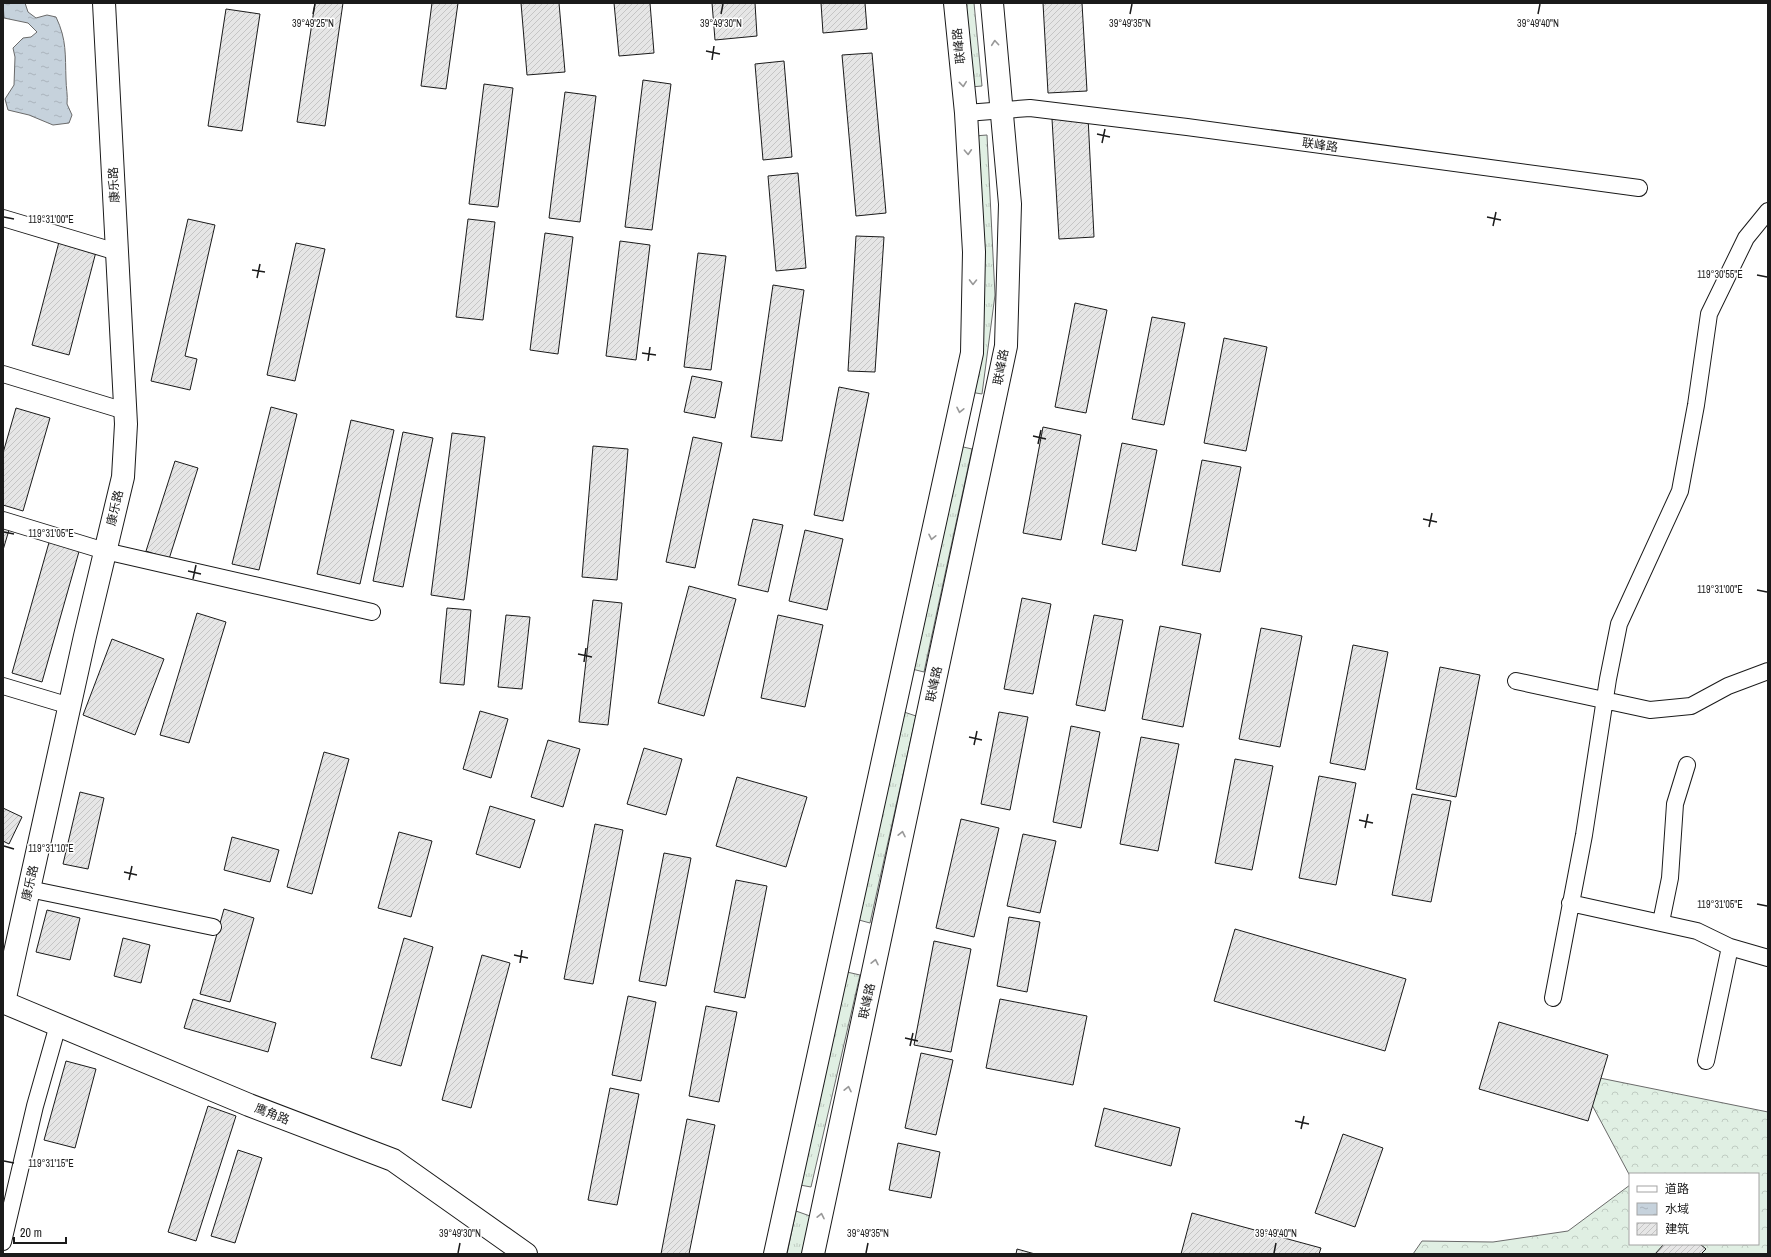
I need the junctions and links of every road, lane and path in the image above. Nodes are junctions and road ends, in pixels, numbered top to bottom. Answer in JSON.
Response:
{"nodes":[{"id":1,"x":104,"y":3,"type":"edge"},
{"id":2,"x":955,"y":3,"type":"edge"},
{"id":3,"x":992,"y":3,"type":"edge"},
{"id":4,"x":1001,"y":110,"type":"junction"},
{"id":5,"x":966,"y":113,"type":"junction"},
{"id":6,"x":1639,"y":188,"type":"dead end"},
{"id":7,"x":1768,"y":211,"type":"edge"},
{"id":8,"x":3,"y":218,"type":"edge"},
{"id":9,"x":117,"y":252,"type":"junction"},
{"id":10,"x":3,"y":374,"type":"edge"},
{"id":11,"x":126,"y":411,"type":"junction"},
{"id":12,"x":3,"y":520,"type":"edge"},
{"id":13,"x":105,"y":552,"type":"junction"},
{"id":14,"x":372,"y":612,"type":"dead end"},
{"id":15,"x":1768,"y":672,"type":"edge"},
{"id":16,"x":1516,"y":681,"type":"dead end"},
{"id":17,"x":3,"y":686,"type":"edge"},
{"id":18,"x":1605,"y":700,"type":"junction"},
{"id":19,"x":70,"y":706,"type":"junction"},
{"id":20,"x":1687,"y":765,"type":"dead end"},
{"id":21,"x":29,"y":889,"type":"junction"},
{"id":22,"x":1570,"y":903,"type":"junction"},
{"id":23,"x":1661,"y":922,"type":"junction"},
{"id":24,"x":213,"y":927,"type":"dead end"},
{"id":25,"x":1730,"y":947,"type":"junction"},
{"id":26,"x":1768,"y":958,"type":"edge"},
{"id":27,"x":1553,"y":998,"type":"dead end"},
{"id":28,"x":3,"y":1002,"type":"edge"},
{"id":29,"x":58,"y":1025,"type":"junction"},
{"id":30,"x":1706,"y":1060,"type":"dead end"},
{"id":31,"x":3,"y":1242,"type":"edge"},
{"id":32,"x":526,"y":1254,"type":"edge"},
{"id":33,"x":775,"y":1254,"type":"edge"},
{"id":34,"x":813,"y":1254,"type":"edge"}],
"edges":[{"from":1,"to":9,"type":"main road","name":"康乐路"},
{"from":2,"to":5,"type":"main road","name":"联峰路","one_way":true},
{"from":4,"to":3,"type":"main road","name":"联峰路","one_way":true},
{"from":4,"to":5,"type":"street","name":"联峰路"},
{"from":4,"to":6,"type":"street","name":"联峰路"},
{"from":34,"to":4,"type":"main road","name":"联峰路","one_way":true},
{"from":5,"to":33,"type":"main road","name":"联峰路","one_way":true},
{"from":7,"to":18,"type":"street"},
{"from":8,"to":9,"type":"street"},
{"from":9,"to":11,"type":"main road","name":"康乐路"},
{"from":10,"to":11,"type":"street"},
{"from":11,"to":13,"type":"main road","name":"康乐路"},
{"from":12,"to":13,"type":"street"},
{"from":13,"to":14,"type":"street"},
{"from":13,"to":19,"type":"main road","name":"康乐路"},
{"from":15,"to":18,"type":"street"},
{"from":16,"to":18,"type":"street"},
{"from":17,"to":19,"type":"street"},
{"from":18,"to":22,"type":"street"},
{"from":19,"to":21,"type":"main road","name":"康乐路"},
{"from":20,"to":23,"type":"street"},
{"from":21,"to":24,"type":"street"},
{"from":21,"to":28,"type":"main road","name":"康乐路"},
{"from":22,"to":23,"type":"street"},
{"from":22,"to":27,"type":"street"},
{"from":23,"to":25,"type":"street"},
{"from":25,"to":26,"type":"street"},
{"from":25,"to":30,"type":"street"},
{"from":28,"to":29,"type":"main road","name":"鹰角路"},
{"from":29,"to":31,"type":"street"},
{"from":29,"to":32,"type":"main road","name":"鹰角路"}]}
